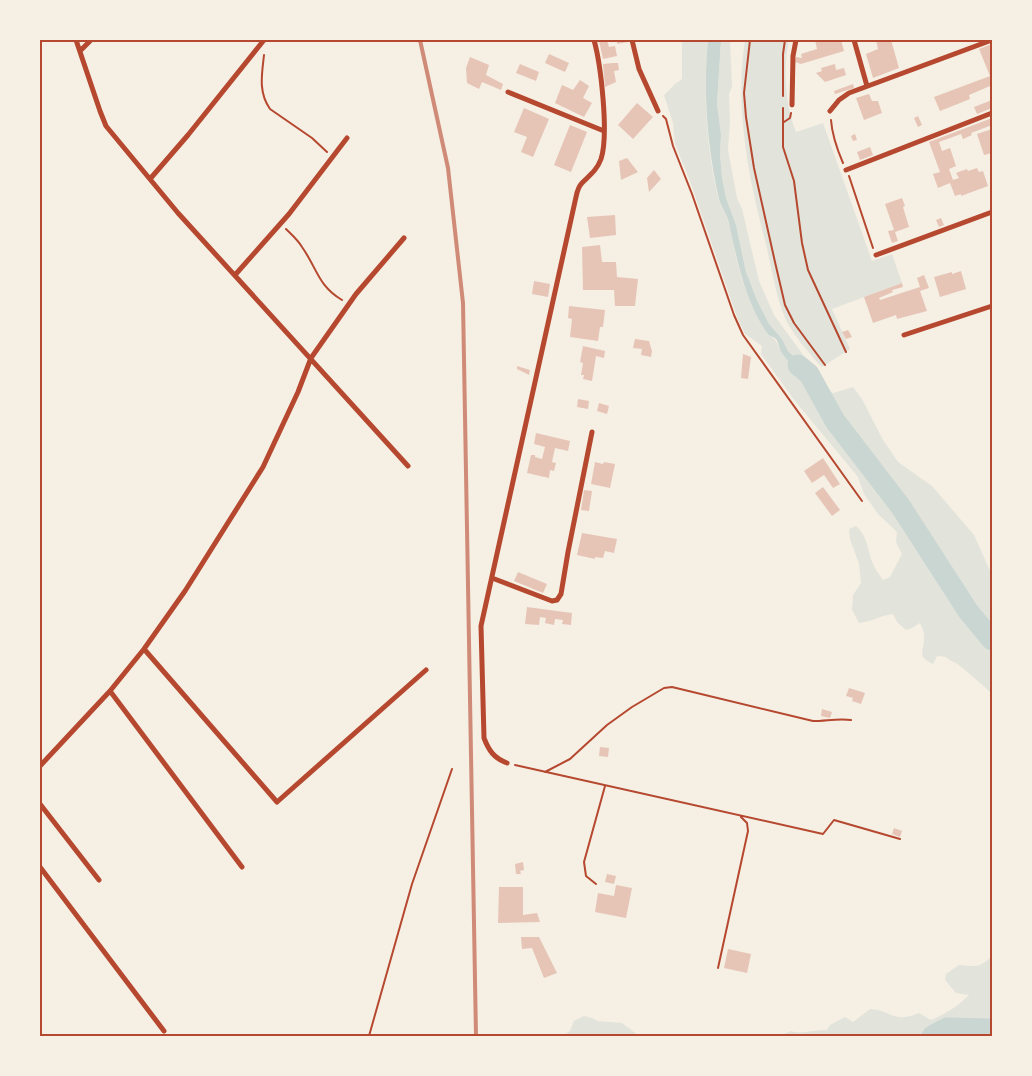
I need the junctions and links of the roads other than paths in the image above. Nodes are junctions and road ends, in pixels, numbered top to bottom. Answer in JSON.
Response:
{"nodes":[{"id":1,"x":76,"y":40,"type":"edge"},
{"id":2,"x":92,"y":40,"type":"edge"},
{"id":3,"x":264,"y":40,"type":"edge"},
{"id":4,"x":594,"y":40,"type":"edge"},
{"id":5,"x":632,"y":40,"type":"edge"},
{"id":6,"x":796,"y":40,"type":"edge"},
{"id":7,"x":854,"y":40,"type":"edge"},
{"id":8,"x":992,"y":40,"type":"edge"},
{"id":9,"x":80,"y":51,"type":"junction"},
{"id":10,"x":867,"y":86,"type":"junction"},
{"id":11,"x":508,"y":92,"type":"dead end"},
{"id":12,"x":792,"y":105,"type":"road end"},
{"id":13,"x":658,"y":110,"type":"road end"},
{"id":14,"x":830,"y":111,"type":"road end"},
{"id":15,"x":992,"y":113,"type":"edge"},
{"id":16,"x":604,"y":131,"type":"junction"},
{"id":17,"x":347,"y":138,"type":"dead end"},
{"id":18,"x":846,"y":170,"type":"road end"},
{"id":19,"x":150,"y":178,"type":"junction"},
{"id":20,"x":992,"y":212,"type":"edge"},
{"id":21,"x":404,"y":238,"type":"dead end"},
{"id":22,"x":876,"y":254,"type":"road end"},
{"id":23,"x":235,"y":275,"type":"junction"},
{"id":24,"x":992,"y":306,"type":"edge"},
{"id":25,"x":904,"y":335,"type":"dead end"},
{"id":26,"x":311,"y":358,"type":"junction"},
{"id":27,"x":592,"y":432,"type":"dead end"},
{"id":28,"x":408,"y":466,"type":"dead end"},
{"id":29,"x":492,"y":578,"type":"junction"},
{"id":30,"x":144,"y":650,"type":"junction"},
{"id":31,"x":426,"y":670,"type":"dead end"},
{"id":32,"x":110,"y":690,"type":"junction"},
{"id":33,"x":507,"y":763,"type":"road end"},
{"id":34,"x":40,"y":766,"type":"edge"},
{"id":35,"x":40,"y":804,"type":"edge"},
{"id":36,"x":40,"y":867,"type":"edge"},
{"id":37,"x":242,"y":867,"type":"dead end"},
{"id":38,"x":99,"y":880,"type":"dead end"},
{"id":39,"x":164,"y":1031,"type":"dead end"}],
"edges":[{"from":1,"to":9,"type":"street"},
{"from":2,"to":9,"type":"street"},
{"from":3,"to":19,"type":"street"},
{"from":4,"to":16,"type":"street"},
{"from":5,"to":13,"type":"street"},
{"from":6,"to":12,"type":"street"},
{"from":7,"to":10,"type":"street"},
{"from":8,"to":10,"type":"street"},
{"from":9,"to":19,"type":"street"},
{"from":10,"to":14,"type":"street"},
{"from":11,"to":16,"type":"street"},
{"from":15,"to":18,"type":"street"},
{"from":16,"to":29,"type":"street"},
{"from":17,"to":23,"type":"street"},
{"from":19,"to":23,"type":"street"},
{"from":20,"to":22,"type":"street"},
{"from":21,"to":26,"type":"street"},
{"from":23,"to":26,"type":"street"},
{"from":24,"to":25,"type":"street"},
{"from":26,"to":28,"type":"street"},
{"from":26,"to":30,"type":"street"},
{"from":27,"to":29,"type":"street"},
{"from":29,"to":33,"type":"street"},
{"from":30,"to":31,"type":"street"},
{"from":30,"to":32,"type":"street"},
{"from":32,"to":34,"type":"street"},
{"from":32,"to":37,"type":"street"},
{"from":35,"to":38,"type":"street"},
{"from":36,"to":39,"type":"street"}]}
